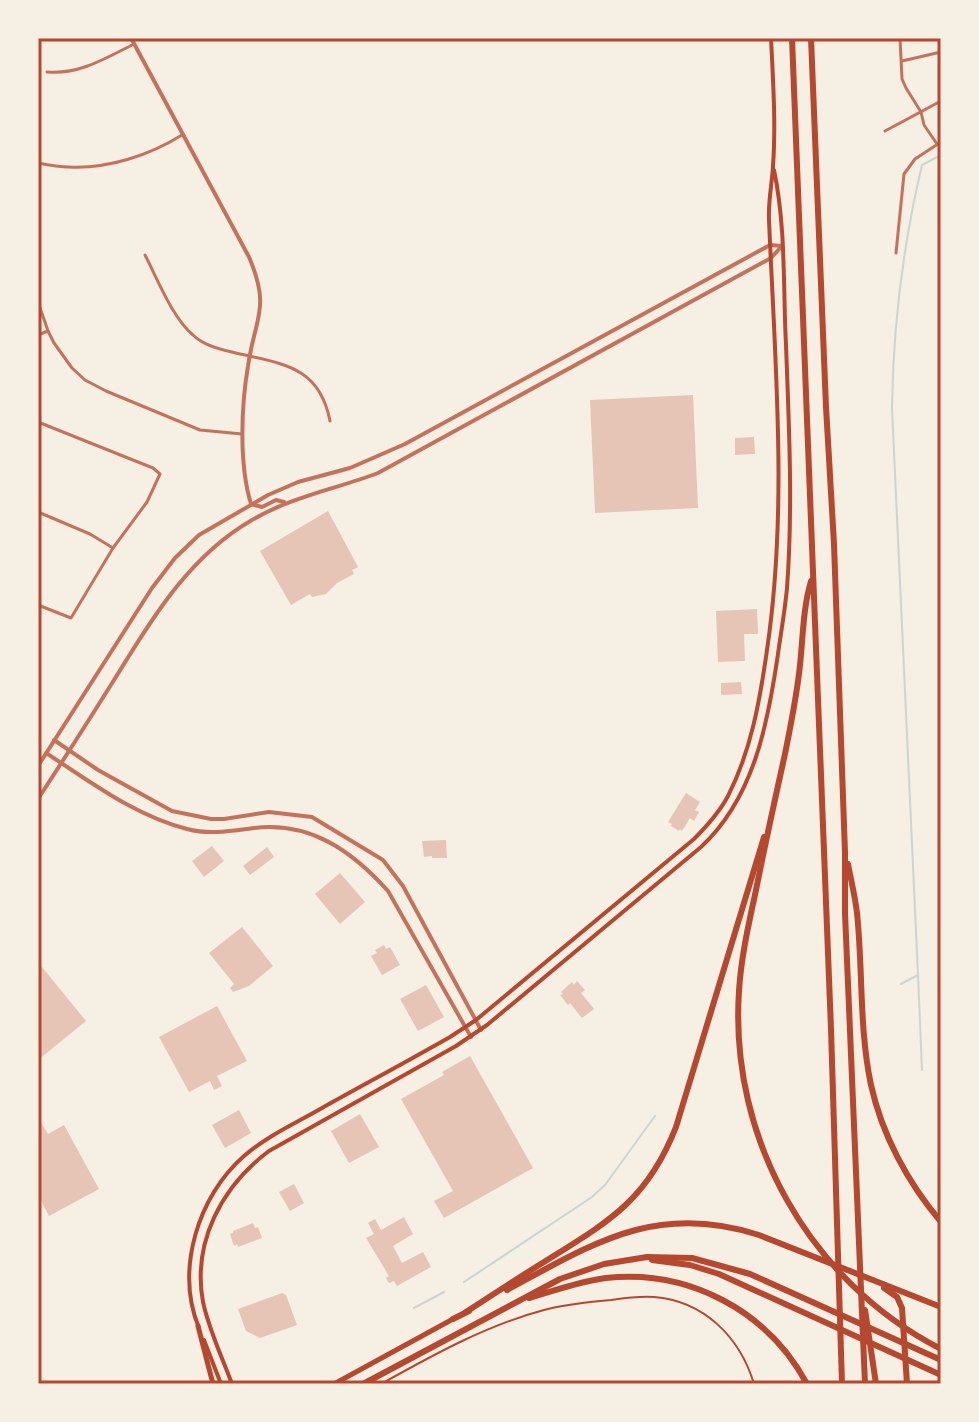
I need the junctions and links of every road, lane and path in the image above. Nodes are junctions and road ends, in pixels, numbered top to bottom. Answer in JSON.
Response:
{"nodes":[{"id":1,"x":131,"y":38,"type":"edge"},
{"id":2,"x":771,"y":38,"type":"edge"},
{"id":3,"x":792,"y":38,"type":"edge"},
{"id":4,"x":811,"y":38,"type":"edge"},
{"id":5,"x":900,"y":38,"type":"edge"},
{"id":6,"x":134,"y":44,"type":"junction"},
{"id":7,"x":941,"y":52,"type":"edge"},
{"id":8,"x":900,"y":61,"type":"junction"},
{"id":9,"x":47,"y":72,"type":"dead end"},
{"id":10,"x":941,"y":101,"type":"edge"},
{"id":11,"x":921,"y":112,"type":"junction"},
{"id":12,"x":885,"y":131,"type":"dead end"},
{"id":13,"x":182,"y":135,"type":"junction"},
{"id":14,"x":939,"y":143,"type":"edge"},
{"id":15,"x":38,"y":163,"type":"edge"},
{"id":16,"x":773,"y":167,"type":"junction"},
{"id":17,"x":770,"y":245,"type":"junction"},
{"id":18,"x":782,"y":246,"type":"junction"},
{"id":19,"x":896,"y":253,"type":"dead end"},
{"id":20,"x":145,"y":255,"type":"dead end"},
{"id":21,"x":771,"y":258,"type":"junction"},
{"id":22,"x":38,"y":302,"type":"edge"},
{"id":23,"x":48,"y":331,"type":"junction"},
{"id":24,"x":38,"y":335,"type":"edge"},
{"id":25,"x":249,"y":356,"type":"junction"},
{"id":26,"x":330,"y":421,"type":"dead end"},
{"id":27,"x":38,"y":422,"type":"edge"},
{"id":28,"x":243,"y":435,"type":"junction"},
{"id":29,"x":287,"y":503,"type":"junction"},
{"id":30,"x":251,"y":504,"type":"junction"},
{"id":31,"x":38,"y":512,"type":"edge"},
{"id":32,"x":113,"y":548,"type":"junction"},
{"id":33,"x":813,"y":574,"type":"junction"},
{"id":34,"x":38,"y":605,"type":"edge"},
{"id":35,"x":54,"y":740,"type":"junction"},
{"id":36,"x":69,"y":750,"type":"junction"},
{"id":37,"x":46,"y":753,"type":"junction"},
{"id":38,"x":61,"y":763,"type":"junction"},
{"id":39,"x":38,"y":766,"type":"edge"},
{"id":40,"x":38,"y":799,"type":"edge"},
{"id":41,"x":774,"y":803,"type":"junction"},
{"id":42,"x":845,"y":853,"type":"junction"},
{"id":43,"x":476,"y":1020,"type":"junction"},
{"id":44,"x":465,"y":1027,"type":"junction"},
{"id":45,"x":481,"y":1030,"type":"junction"},
{"id":46,"x":471,"y":1037,"type":"junction"},
{"id":47,"x":941,"y":1222,"type":"edge"},
{"id":48,"x":633,"y":1258,"type":"junction"},
{"id":49,"x":863,"y":1277,"type":"junction"},
{"id":50,"x":861,"y":1291,"type":"junction"},
{"id":51,"x":514,"y":1303,"type":"junction"},
{"id":52,"x":941,"y":1307,"type":"edge"},
{"id":53,"x":466,"y":1312,"type":"junction"},
{"id":54,"x":453,"y":1319,"type":"joint"},
{"id":55,"x":198,"y":1326,"type":"junction"},
{"id":56,"x":941,"y":1349,"type":"edge"},
{"id":57,"x":941,"y":1360,"type":"edge"},
{"id":58,"x":941,"y":1375,"type":"edge"},
{"id":59,"x":213,"y":1384,"type":"edge"},
{"id":60,"x":221,"y":1384,"type":"edge"},
{"id":61,"x":232,"y":1384,"type":"edge"},
{"id":62,"x":334,"y":1384,"type":"edge"},
{"id":63,"x":363,"y":1384,"type":"edge"},
{"id":64,"x":381,"y":1384,"type":"edge"},
{"id":65,"x":754,"y":1384,"type":"edge"},
{"id":66,"x":807,"y":1384,"type":"edge"},
{"id":67,"x":842,"y":1384,"type":"edge"},
{"id":68,"x":865,"y":1384,"type":"edge"},
{"id":69,"x":876,"y":1384,"type":"edge"},
{"id":70,"x":907,"y":1384,"type":"edge"}],
"edges":[{"from":1,"to":6,"type":"street"},
{"from":2,"to":16,"type":"main road"},
{"from":3,"to":33,"type":"highway"},
{"from":4,"to":42,"type":"highway"},
{"from":5,"to":8,"type":"street"},
{"from":6,"to":9,"type":"street"},
{"from":6,"to":13,"type":"street"},
{"from":7,"to":8,"type":"street"},
{"from":8,"to":11,"type":"street"},
{"from":10,"to":11,"type":"street"},
{"from":11,"to":12,"type":"street"},
{"from":11,"to":14,"type":"street"},
{"from":13,"to":15,"type":"street"},
{"from":13,"to":25,"type":"street"},
{"from":14,"to":19,"type":"street"},
{"from":16,"to":17,"type":"main road"},
{"from":16,"to":18,"type":"main road"},
{"from":17,"to":18,"type":"street"},
{"from":17,"to":21,"type":"main road"},
{"from":17,"to":30,"type":"street"},
{"from":18,"to":21,"type":"street"},
{"from":18,"to":45,"type":"main road"},
{"from":20,"to":25,"type":"street"},
{"from":21,"to":29,"type":"street"},
{"from":21,"to":43,"type":"main road"},
{"from":22,"to":23,"type":"street"},
{"from":23,"to":24,"type":"street"},
{"from":23,"to":28,"type":"street"},
{"from":25,"to":26,"type":"street"},
{"from":25,"to":28,"type":"street"},
{"from":27,"to":32,"type":"street"},
{"from":28,"to":30,"type":"street"},
{"from":29,"to":30,"type":"street"},
{"from":29,"to":36,"type":"street"},
{"from":30,"to":35,"type":"street"},
{"from":31,"to":32,"type":"street"},
{"from":32,"to":34,"type":"street"},
{"from":33,"to":41,"type":"highway"},
{"from":33,"to":67,"type":"highway"},
{"from":35,"to":36,"type":"street"},
{"from":35,"to":37,"type":"street"},
{"from":36,"to":38,"type":"street"},
{"from":36,"to":43,"type":"street"},
{"from":37,"to":38,"type":"street"},
{"from":37,"to":39,"type":"street"},
{"from":38,"to":40,"type":"street"},
{"from":38,"to":44,"type":"street"},
{"from":41,"to":53,"type":"highway"},
{"from":41,"to":56,"type":"highway"},
{"from":42,"to":47,"type":"highway"},
{"from":42,"to":50,"type":"highway"},
{"from":43,"to":44,"type":"main road"},
{"from":43,"to":45,"type":"street"},
{"from":44,"to":46,"type":"street"},
{"from":44,"to":55,"type":"main road"},
{"from":45,"to":46,"type":"main road"},
{"from":46,"to":61,"type":"main road"},
{"from":48,"to":51,"type":"highway"},
{"from":48,"to":57,"type":"highway"},
{"from":48,"to":58,"type":"highway"},
{"from":49,"to":52,"type":"highway"},
{"from":49,"to":53,"type":"highway"},
{"from":49,"to":70,"type":"highway"},
{"from":50,"to":68,"type":"highway"},
{"from":50,"to":69,"type":"highway"},
{"from":51,"to":63,"type":"highway"},
{"from":51,"to":66,"type":"highway"},
{"from":53,"to":54,"type":"highway"},
{"from":54,"to":62,"type":"main road"},
{"from":55,"to":59,"type":"main road"},
{"from":55,"to":60,"type":"main road"},
{"from":64,"to":65,"type":"path"}]}
